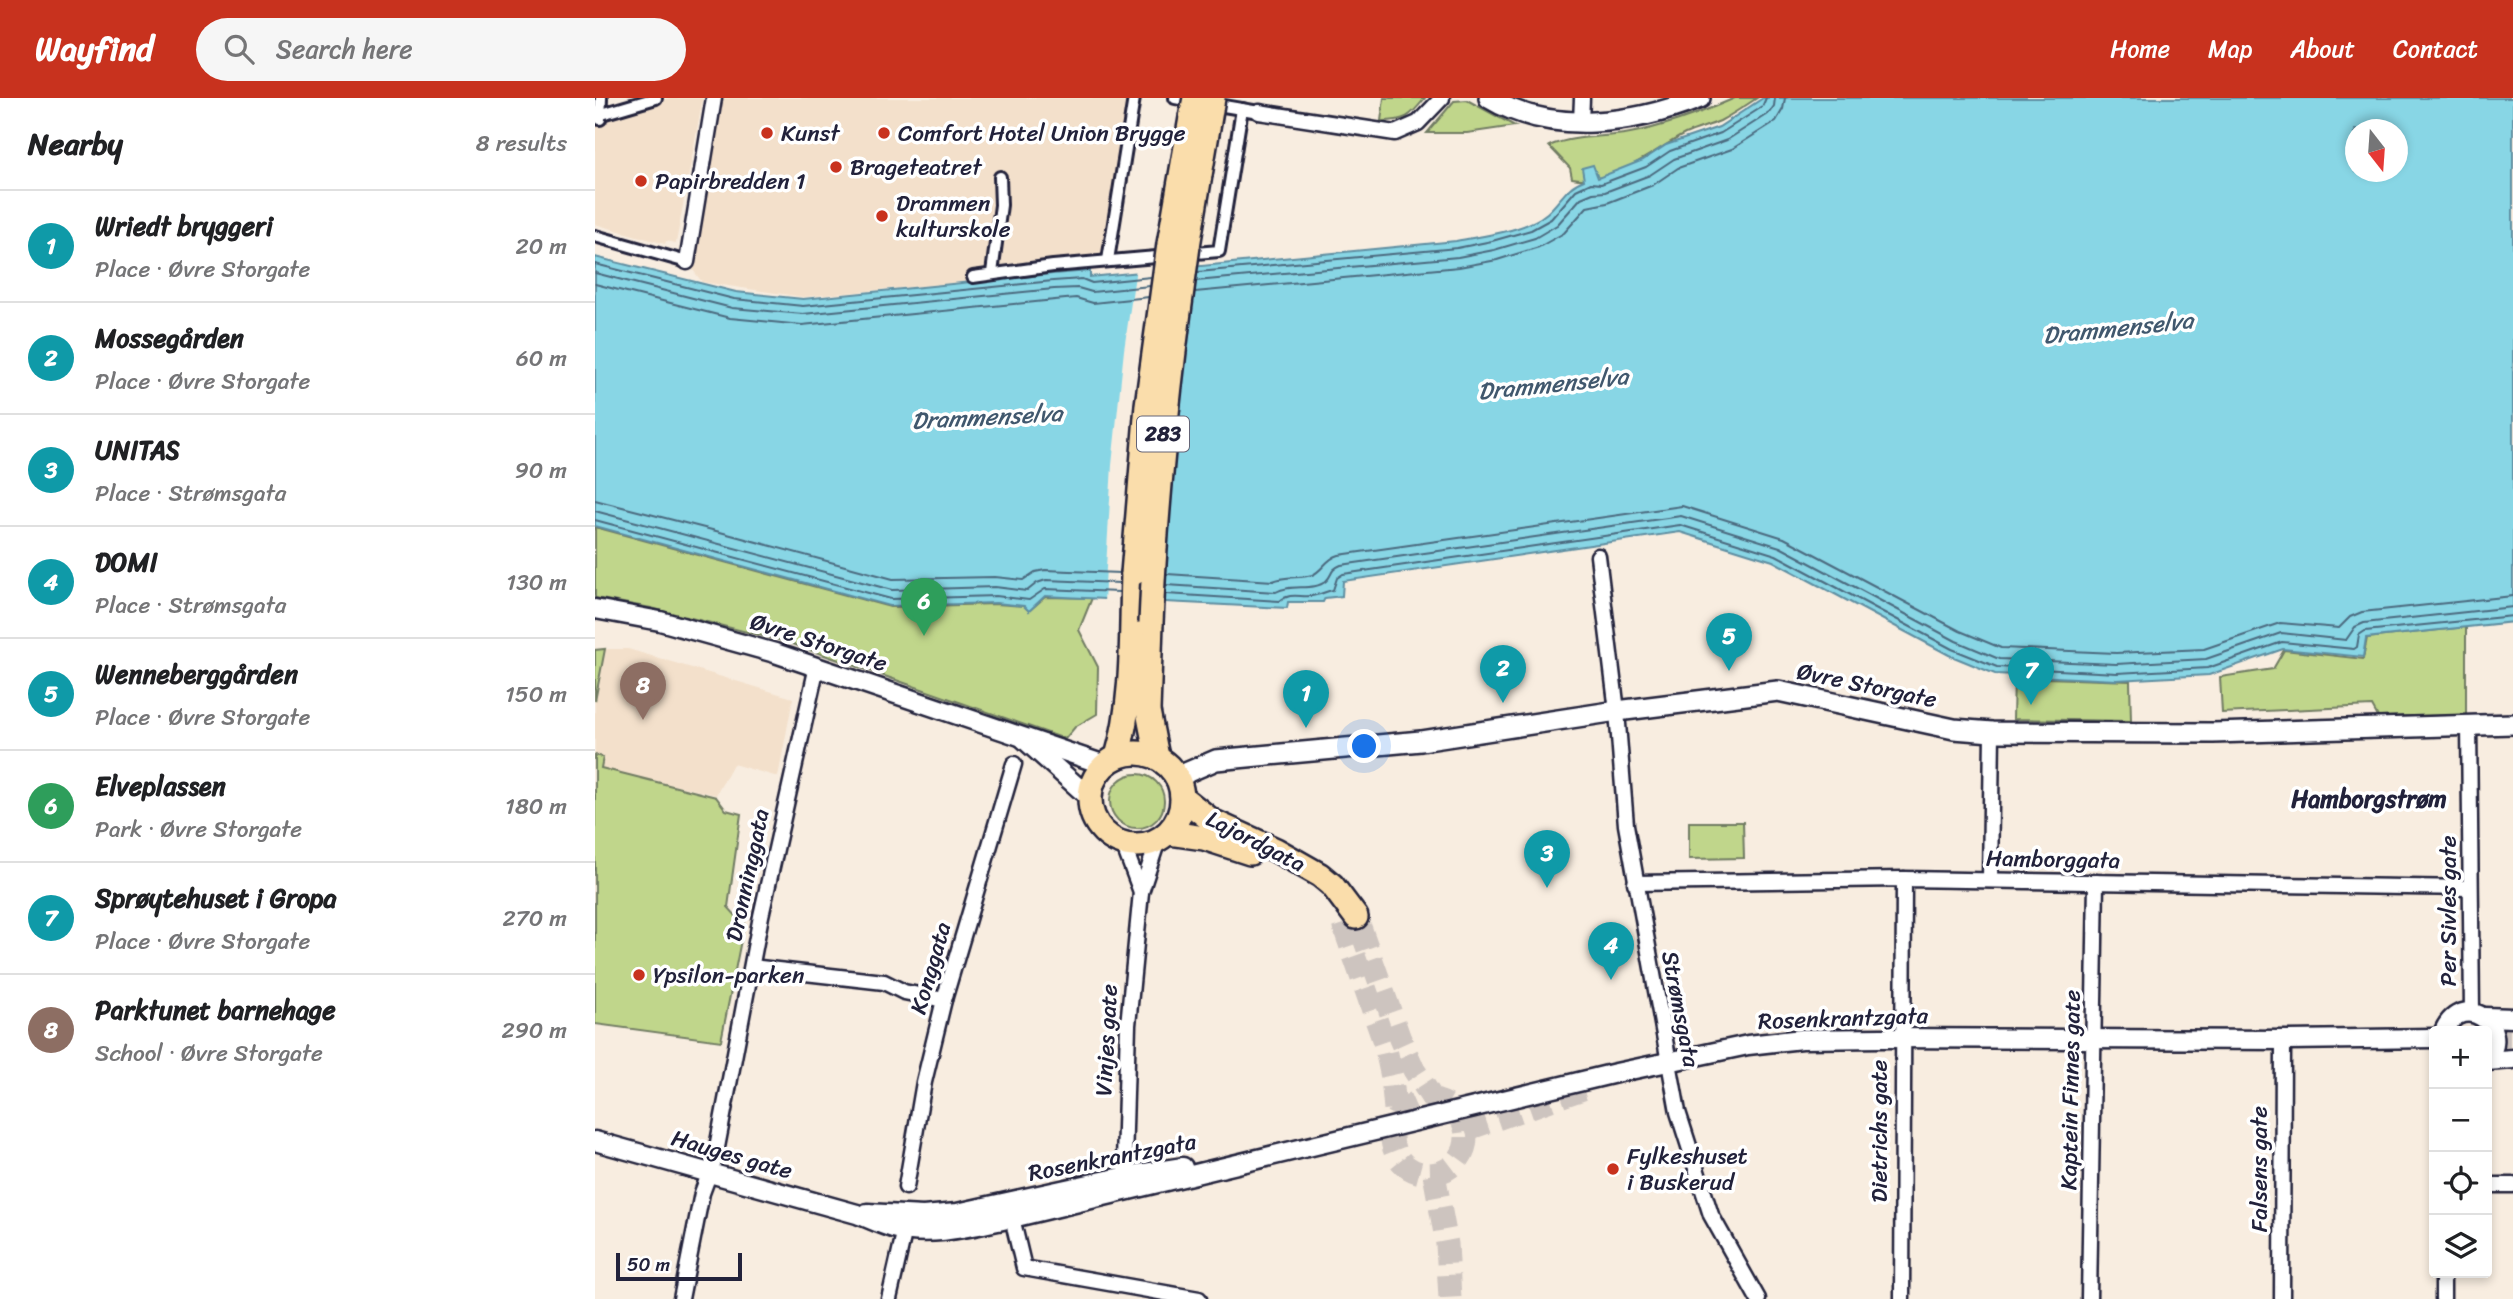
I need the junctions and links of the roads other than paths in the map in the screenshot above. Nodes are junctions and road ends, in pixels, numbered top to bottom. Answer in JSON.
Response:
{"nodes":[{"id":1,"x":601,"y":98,"type":"edge"},
{"id":2,"x":656,"y":98,"type":"edge"},
{"id":3,"x":714,"y":98,"type":"edge"},
{"id":4,"x":1134,"y":98,"type":"edge"},
{"id":5,"x":1175,"y":98,"type":"edge"},
{"id":6,"x":1213,"y":98,"type":"edge"},
{"id":7,"x":1442,"y":98,"type":"edge"},
{"id":8,"x":1489,"y":98,"type":"edge"},
{"id":9,"x":1582,"y":98,"type":"edge"},
{"id":10,"x":1700,"y":98,"type":"edge"},
{"id":11,"x":1242,"y":109,"type":"junction"},
{"id":12,"x":1259,"y":112,"type":"joint"},
{"id":13,"x":1198,"y":113,"type":"edge"},
{"id":14,"x":598,"y":117,"type":"edge"},
{"id":15,"x":1581,"y":122,"type":"junction"},
{"id":16,"x":1000,"y":177,"type":"dead end"},
{"id":17,"x":595,"y":236,"type":"edge"},
{"id":18,"x":1108,"y":260,"type":"junction"},
{"id":19,"x":687,"y":262,"type":"joint"},
{"id":20,"x":992,"y":273,"type":"junction"},
{"id":21,"x":973,"y":277,"type":"dead end"},
{"id":22,"x":1598,"y":556,"type":"dead end"},
{"id":23,"x":595,"y":609,"type":"edge"},
{"id":24,"x":1141,"y":623,"type":"junction"},
{"id":25,"x":817,"y":666,"type":"junction"},
{"id":26,"x":1617,"y":711,"type":"junction"},
{"id":27,"x":2469,"y":724,"type":"junction"},
{"id":28,"x":2513,"y":724,"type":"edge"},
{"id":29,"x":1992,"y":732,"type":"junction"},
{"id":30,"x":1024,"y":739,"type":"junction"},
{"id":31,"x":1157,"y":757,"type":"junction"},
{"id":32,"x":1111,"y":761,"type":"junction"},
{"id":33,"x":1014,"y":764,"type":"dead end"},
{"id":34,"x":1180,"y":789,"type":"junction"},
{"id":35,"x":1091,"y":799,"type":"junction"},
{"id":36,"x":1163,"y":836,"type":"junction"},
{"id":37,"x":1123,"y":844,"type":"junction"},
{"id":38,"x":1904,"y":880,"type":"junction"},
{"id":39,"x":1990,"y":880,"type":"junction"},
{"id":40,"x":2096,"y":882,"type":"junction"},
{"id":41,"x":1635,"y":883,"type":"junction"},
{"id":42,"x":2470,"y":888,"type":"junction"},
{"id":43,"x":1141,"y":892,"type":"junction"},
{"id":44,"x":751,"y":967,"type":"junction"},
{"id":45,"x":944,"y":1000,"type":"junction"},
{"id":46,"x":2478,"y":1015,"type":"junction"},
{"id":47,"x":2513,"y":1018,"type":"edge"},
{"id":48,"x":2447,"y":1026,"type":"edge"},
{"id":49,"x":2490,"y":1026,"type":"edge"},
{"id":50,"x":2492,"y":1027,"type":"edge"},
{"id":51,"x":1902,"y":1038,"type":"junction"},
{"id":52,"x":2429,"y":1038,"type":"edge"},
{"id":53,"x":2093,"y":1039,"type":"junction"},
{"id":54,"x":2283,"y":1040,"type":"junction"},
{"id":55,"x":2492,"y":1051,"type":"edge"},
{"id":56,"x":2513,"y":1059,"type":"edge"},
{"id":57,"x":2492,"y":1060,"type":"edge"},
{"id":58,"x":1668,"y":1062,"type":"junction"},
{"id":59,"x":595,"y":1141,"type":"edge"},
{"id":60,"x":707,"y":1174,"type":"junction"},
{"id":61,"x":1128,"y":1183,"type":"junction"},
{"id":62,"x":2492,"y":1185,"type":"edge"},
{"id":63,"x":2513,"y":1185,"type":"edge"},
{"id":64,"x":906,"y":1187,"type":"dead end"},
{"id":65,"x":1011,"y":1210,"type":"junction"},
{"id":66,"x":907,"y":1223,"type":"junction"},
{"id":67,"x":2443,"y":1278,"type":"edge"},
{"id":68,"x":681,"y":1299,"type":"edge"},
{"id":69,"x":889,"y":1299,"type":"edge"},
{"id":70,"x":1199,"y":1299,"type":"edge"},
{"id":71,"x":1758,"y":1299,"type":"edge"},
{"id":72,"x":1902,"y":1299,"type":"edge"},
{"id":73,"x":2089,"y":1299,"type":"edge"},
{"id":74,"x":2282,"y":1299,"type":"edge"},
{"id":75,"x":2443,"y":1299,"type":"edge"}],
"edges":[{"from":1,"to":14,"type":"street"},
{"from":2,"to":14,"type":"street"},
{"from":3,"to":19,"type":"street"},
{"from":4,"to":18,"type":"street"},
{"from":5,"to":11,"type":"street"},
{"from":6,"to":13,"type":"main road","number":"283","bridge":true},
{"from":7,"to":12,"type":"street"},
{"from":8,"to":15,"type":"main road"},
{"from":9,"to":15,"type":"street"},
{"from":10,"to":15,"type":"main road"},
{"from":11,"to":12,"type":"street"},
{"from":11,"to":18,"type":"street"},
{"from":13,"to":24,"type":"main road","number":"283","bridge":true},
{"from":16,"to":20,"type":"street"},
{"from":17,"to":19,"type":"street"},
{"from":18,"to":20,"type":"street"},
{"from":20,"to":21,"type":"street"},
{"from":22,"to":26,"type":"street","name":"Strømsgata"},
{"from":23,"to":25,"type":"street","name":"Øvre Storgate"},
{"from":24,"to":31,"type":"main road","number":"283"},
{"from":24,"to":32,"type":"main road","number":"283"},
{"from":25,"to":30,"type":"street","name":"Øvre Storgate"},
{"from":25,"to":44,"type":"street","name":"Dronninggata"},
{"from":26,"to":29,"type":"main road","name":"Øvre Storgate"},
{"from":26,"to":34,"type":"main road","name":"Øvre Storgate"},
{"from":26,"to":41,"type":"street","name":"Strømsgata"},
{"from":27,"to":28,"type":"main road","name":"Øvre Storgate"},
{"from":27,"to":29,"type":"main road","name":"Øvre Storgate"},
{"from":27,"to":42,"type":"street","name":"Per Sivles gate"},
{"from":29,"to":39,"type":"street"},
{"from":30,"to":32,"type":"street","name":"Øvre Storgate"},
{"from":30,"to":35,"type":"street","name":"Øvre Storgate"},
{"from":31,"to":32,"type":"main road"},
{"from":31,"to":34,"type":"main road"},
{"from":32,"to":35,"type":"main road","number":"283"},
{"from":33,"to":45,"type":"street","name":"Konggata"},
{"from":34,"to":36,"type":"main road"},
{"from":34,"to":36,"type":"main road","name":"Lajordgata"},
{"from":35,"to":37,"type":"main road"},
{"from":36,"to":37,"type":"main road"},
{"from":36,"to":43,"type":"street","name":"Vinjes gate"},
{"from":37,"to":43,"type":"street","name":"Vinjes gate"},
{"from":38,"to":39,"type":"street","name":"Hamborggata"},
{"from":38,"to":41,"type":"street","name":"Hamborggata"},
{"from":38,"to":51,"type":"street","name":"Dietrichs gate"},
{"from":39,"to":40,"type":"street","name":"Hamborggata"},
{"from":40,"to":42,"type":"street","name":"Hamborggata"},
{"from":40,"to":53,"type":"street","name":"Kaptein Finnes gate"},
{"from":41,"to":58,"type":"street","name":"Strømsgata"},
{"from":42,"to":46,"type":"street","name":"Per Sivles gate"},
{"from":43,"to":61,"type":"street","name":"Vinjes gate"},
{"from":44,"to":45,"type":"street"},
{"from":44,"to":60,"type":"street","name":"Dronninggata"},
{"from":45,"to":64,"type":"street","name":"Konggata"},
{"from":46,"to":47,"type":"street"},
{"from":46,"to":48,"type":"street"},
{"from":46,"to":49,"type":"street"},
{"from":50,"to":55,"type":"street"},
{"from":51,"to":53,"type":"street","name":"Rosenkrantzgata"},
{"from":51,"to":58,"type":"street","name":"Rosenkrantzgata"},
{"from":51,"to":72,"type":"street","name":"Dietrichs gate"},
{"from":52,"to":54,"type":"street","name":"Rosenkrantzgata"},
{"from":53,"to":54,"type":"street","name":"Rosenkrantzgata"},
{"from":53,"to":73,"type":"street","name":"Kaptein Finnes gate"},
{"from":54,"to":74,"type":"street","name":"Falsens gate"},
{"from":56,"to":57,"type":"street"},
{"from":58,"to":61,"type":"street","name":"Rosenkrantzgata"},
{"from":58,"to":71,"type":"street","name":"Strømsgata"},
{"from":59,"to":60,"type":"street","name":"Hauges gate"},
{"from":60,"to":66,"type":"street","name":"Hauges gate"},
{"from":60,"to":68,"type":"street","name":"Dronninggata"},
{"from":61,"to":65,"type":"street","name":"Rosenkrantzgata"},
{"from":62,"to":63,"type":"street"},
{"from":65,"to":66,"type":"street","name":"Hauges gate"},
{"from":65,"to":70,"type":"street"},
{"from":66,"to":69,"type":"street"},
{"from":67,"to":75,"type":"street"}]}
